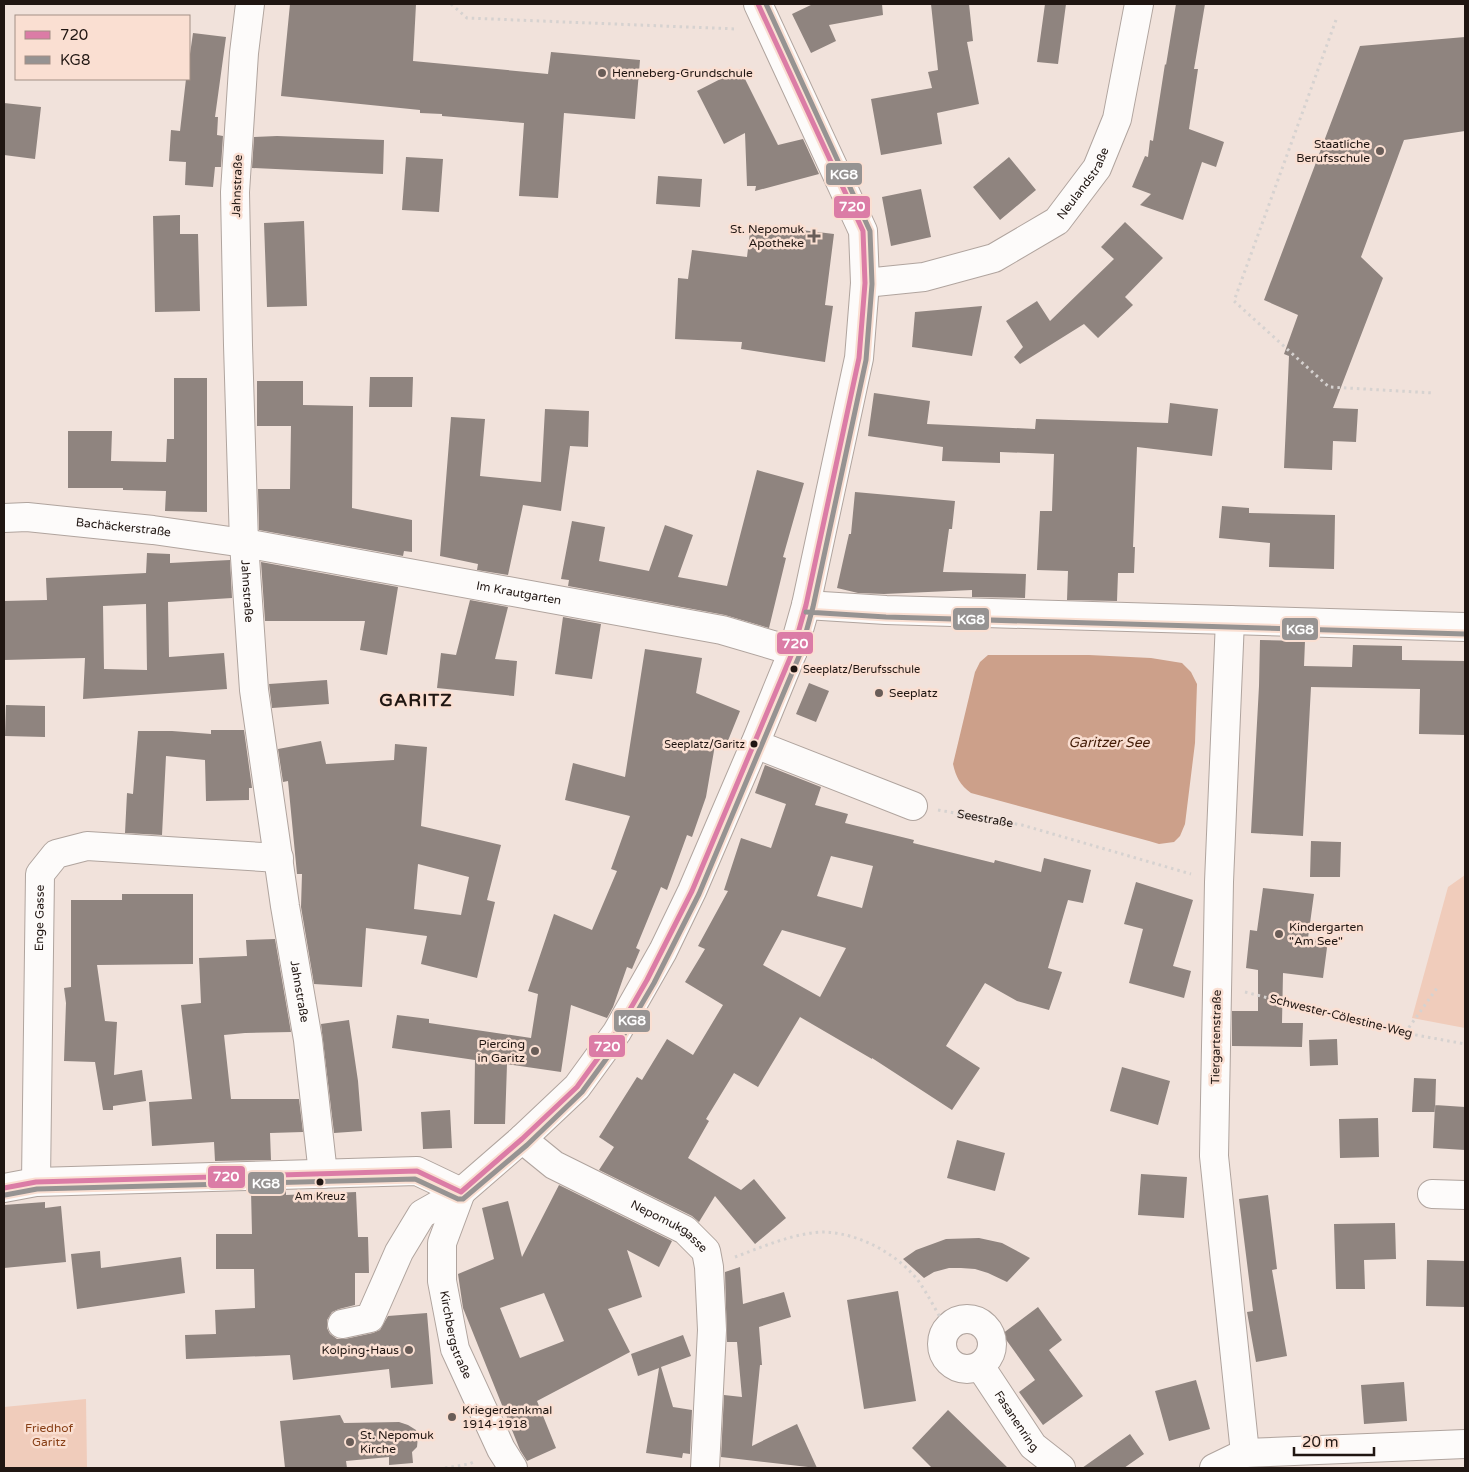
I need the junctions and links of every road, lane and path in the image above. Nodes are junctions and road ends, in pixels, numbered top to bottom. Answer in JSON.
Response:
{"nodes":[{"id":1,"x":250,"y":4,"type":"edge"},
{"id":2,"x":452,"y":4,"type":"edge"},
{"id":3,"x":758,"y":4,"type":"edge"},
{"id":4,"x":1139,"y":4,"type":"edge"},
{"id":5,"x":1336,"y":20,"type":"dead end"},
{"id":6,"x":737,"y":29,"type":"dead end"},
{"id":7,"x":865,"y":283,"type":"junction"},
{"id":8,"x":1434,"y":393,"type":"dead end"},
{"id":9,"x":4,"y":518,"type":"edge"},
{"id":10,"x":244,"y":542,"type":"junction"},
{"id":11,"x":806,"y":605,"type":"junction"},
{"id":12,"x":1230,"y":620,"type":"junction"},
{"id":13,"x":1465,"y":627,"type":"edge"},
{"id":14,"x":793,"y":651,"type":"junction"},
{"id":15,"x":755,"y":744,"type":"junction"},
{"id":16,"x":913,"y":806,"type":"joint"},
{"id":17,"x":279,"y":858,"type":"junction"},
{"id":18,"x":1219,"y":882,"type":"junction"},
{"id":19,"x":1217,"y":985,"type":"junction"},
{"id":20,"x":1437,"y":988,"type":"dead end"},
{"id":21,"x":1405,"y":1033,"type":"junction"},
{"id":22,"x":1465,"y":1044,"type":"edge"},
{"id":23,"x":522,"y":1139,"type":"junction"},
{"id":24,"x":323,"y":1174,"type":"junction"},
{"id":25,"x":36,"y":1182,"type":"junction"},
{"id":26,"x":4,"y":1188,"type":"edge"},
{"id":27,"x":461,"y":1192,"type":"junction"},
{"id":28,"x":1432,"y":1194,"type":"dead end"},
{"id":29,"x":1465,"y":1195,"type":"edge"},
{"id":30,"x":709,"y":1266,"type":"junction"},
{"id":31,"x":342,"y":1324,"type":"dead end"},
{"id":32,"x":946,"y":1328,"type":"junction"},
{"id":33,"x":980,"y":1366,"type":"junction"},
{"id":34,"x":1465,"y":1444,"type":"edge"},
{"id":35,"x":1245,"y":1453,"type":"junction"},
{"id":36,"x":513,"y":1468,"type":"edge"},
{"id":37,"x":705,"y":1468,"type":"edge"},
{"id":38,"x":1061,"y":1468,"type":"edge"},
{"id":39,"x":1214,"y":1468,"type":"edge"}],
"edges":[{"from":1,"to":10,"type":"street","name":"Jahnstraße"},
{"from":2,"to":6,"type":"path"},
{"from":3,"to":7,"type":"street"},
{"from":4,"to":7,"type":"street","name":"Neulandstraße"},
{"from":5,"to":8,"type":"path"},
{"from":7,"to":11,"type":"street"},
{"from":9,"to":10,"type":"street","name":"Bachäckerstraße"},
{"from":10,"to":14,"type":"street","name":"Im Krautgarten"},
{"from":10,"to":17,"type":"street","name":"Jahnstraße"},
{"from":11,"to":12,"type":"street"},
{"from":11,"to":14,"type":"street"},
{"from":12,"to":13,"type":"street"},
{"from":12,"to":18,"type":"street","name":"Tiergartenstraße"},
{"from":14,"to":15,"type":"street"},
{"from":15,"to":16,"type":"street"},
{"from":15,"to":23,"type":"street"},
{"from":16,"to":18,"type":"path","name":"Seestraße"},
{"from":17,"to":24,"type":"street","name":"Jahnstraße"},
{"from":17,"to":25,"type":"street","name":"Enge Gasse"},
{"from":18,"to":19,"type":"street","name":"Tiergartenstraße"},
{"from":19,"to":21,"type":"path","name":"Schwester-Cölestine-Weg"},
{"from":19,"to":35,"type":"street","name":"Tiergartenstraße"},
{"from":20,"to":21,"type":"path"},
{"from":21,"to":22,"type":"path","name":"Schwester-Cölestine-Weg"},
{"from":23,"to":27,"type":"street"},
{"from":23,"to":30,"type":"street","name":"Nepomukgasse"},
{"from":24,"to":25,"type":"street"},
{"from":24,"to":27,"type":"street"},
{"from":25,"to":26,"type":"street"},
{"from":27,"to":31,"type":"street"},
{"from":27,"to":36,"type":"street","name":"Kirchbergstraße"},
{"from":28,"to":29,"type":"street"},
{"from":30,"to":32,"type":"path"},
{"from":30,"to":37,"type":"street","name":"Nepomukgasse"},
{"from":32,"to":33,"type":"street"},
{"from":32,"to":33,"type":"street"},
{"from":33,"to":38,"type":"street","name":"Fasanenring"},
{"from":34,"to":35,"type":"street"},
{"from":35,"to":39,"type":"street"}]}
